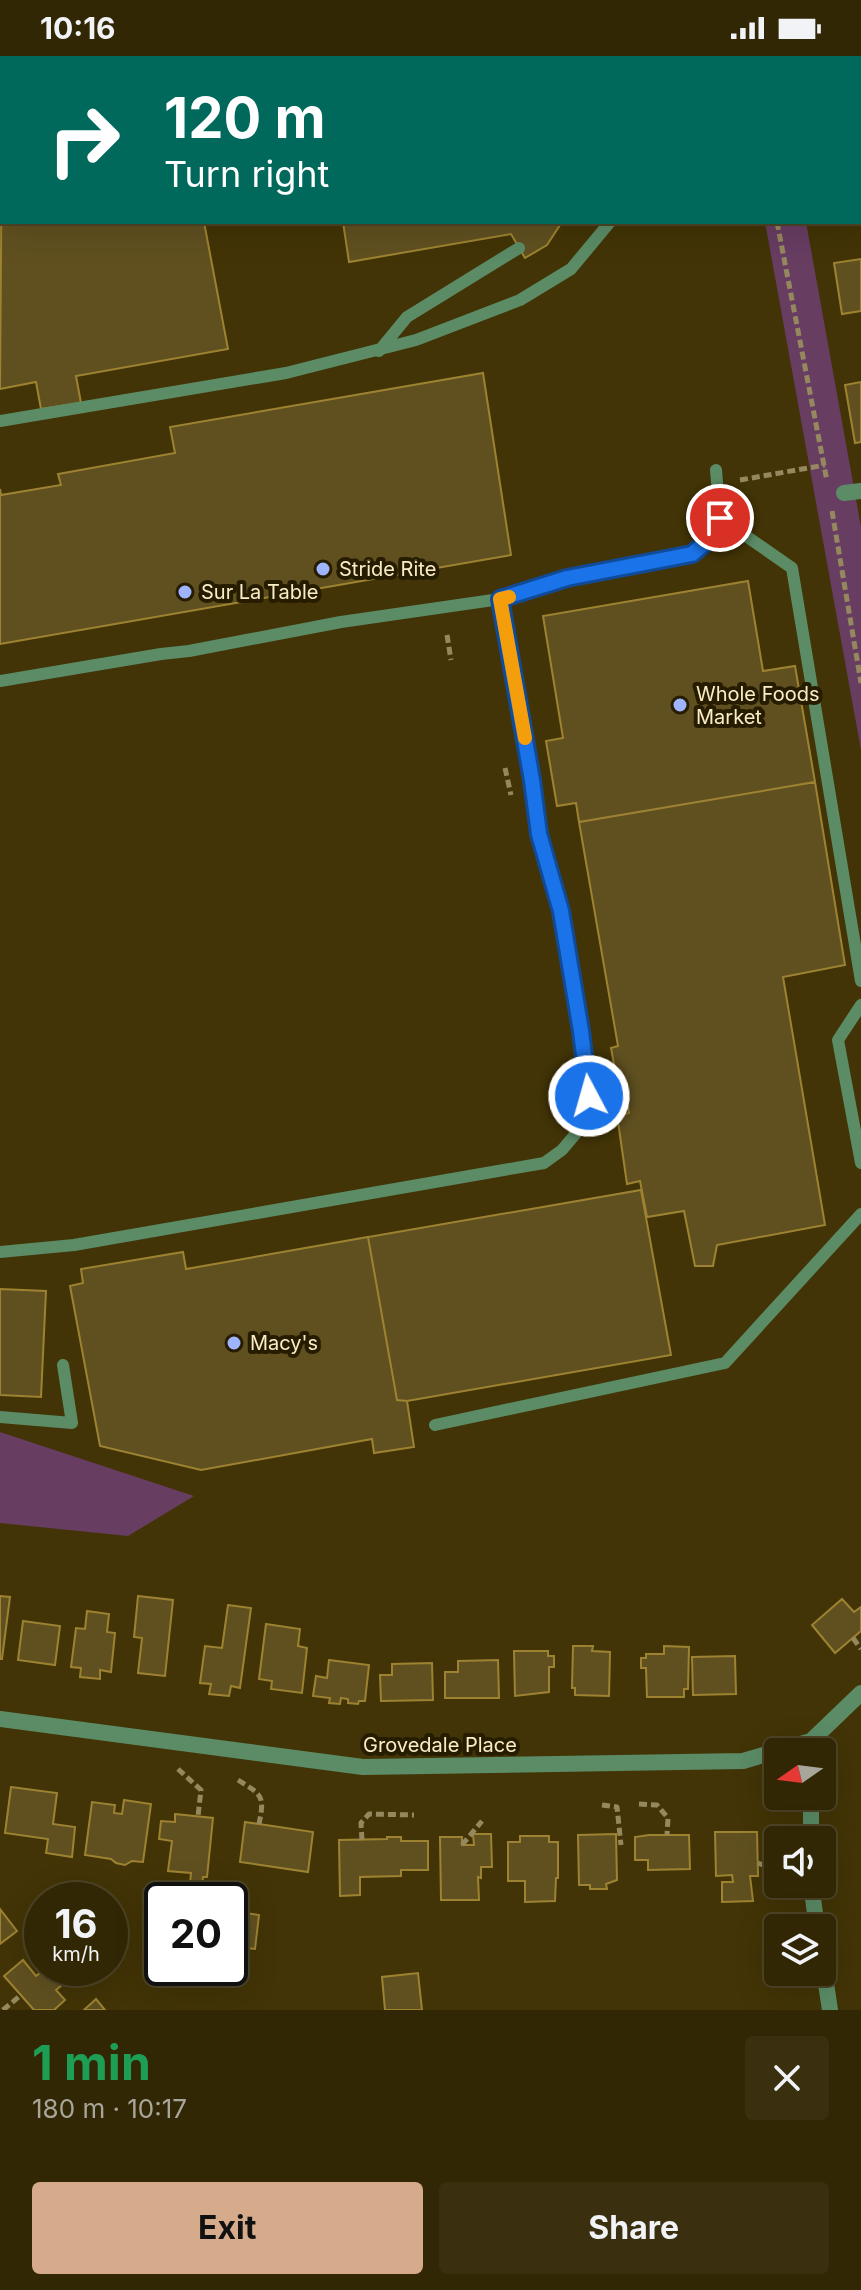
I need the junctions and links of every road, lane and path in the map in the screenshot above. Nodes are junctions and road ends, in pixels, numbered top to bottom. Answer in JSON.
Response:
{"nodes":[{"id":1,"x":608,"y":224,"type":"edge"},
{"id":2,"x":777,"y":224,"type":"edge"},
{"id":3,"x":519,"y":248,"type":"dead end"},
{"id":4,"x":379,"y":351,"type":"junction"},
{"id":5,"x":0,"y":421,"type":"edge"},
{"id":6,"x":825,"y":465,"type":"junction"},
{"id":7,"x":716,"y":470,"type":"dead end"},
{"id":8,"x":740,"y":480,"type":"dead end"},
{"id":9,"x":845,"y":493,"type":"edge"},
{"id":10,"x":832,"y":508,"type":"dead end"},
{"id":11,"x":720,"y":518,"type":"junction"},
{"id":12,"x":500,"y":599,"type":"junction"},
{"id":13,"x":447,"y":635,"type":"dead end"},
{"id":14,"x":451,"y":660,"type":"dead end"},
{"id":15,"x":0,"y":681,"type":"edge"},
{"id":16,"x":861,"y":683,"type":"edge"},
{"id":17,"x":505,"y":768,"type":"dead end"},
{"id":18,"x":512,"y":801,"type":"dead end"},
{"id":19,"x":861,"y":981,"type":"edge"},
{"id":20,"x":861,"y":1005,"type":"edge"},
{"id":21,"x":861,"y":1163,"type":"edge"},
{"id":22,"x":861,"y":1214,"type":"edge"},
{"id":23,"x":0,"y":1252,"type":"edge"},
{"id":24,"x":63,"y":1365,"type":"dead end"},
{"id":25,"x":0,"y":1417,"type":"edge"},
{"id":26,"x":435,"y":1425,"type":"dead end"},
{"id":27,"x":853,"y":1638,"type":"dead end"},
{"id":28,"x":861,"y":1649,"type":"edge"},
{"id":29,"x":861,"y":1693,"type":"edge"},
{"id":30,"x":0,"y":1719,"type":"edge"},
{"id":31,"x":819,"y":1738,"type":"edge"},
{"id":32,"x":764,"y":1756,"type":"edge"},
{"id":33,"x":178,"y":1769,"type":"dead end"},
{"id":34,"x":238,"y":1780,"type":"dead end"},
{"id":35,"x":639,"y":1804,"type":"dead end"},
{"id":36,"x":602,"y":1805,"type":"dead end"},
{"id":37,"x":414,"y":1815,"type":"dead end"},
{"id":38,"x":198,"y":1816,"type":"dead end"},
{"id":39,"x":482,"y":1821,"type":"dead end"},
{"id":40,"x":259,"y":1824,"type":"dead end"},
{"id":41,"x":667,"y":1835,"type":"dead end"},
{"id":42,"x":362,"y":1840,"type":"dead end"},
{"id":43,"x":462,"y":1845,"type":"dead end"},
{"id":44,"x":621,"y":1845,"type":"dead end"},
{"id":45,"x":758,"y":1863,"type":"dead end"},
{"id":46,"x":764,"y":1865,"type":"edge"},
{"id":47,"x":826,"y":1986,"type":"edge"},
{"id":48,"x":21,"y":1995,"type":"dead end"},
{"id":49,"x":3,"y":2010,"type":"edge"},
{"id":50,"x":830,"y":2010,"type":"edge"}],
"edges":[{"from":1,"to":4,"type":"lane"},
{"from":2,"to":6,"type":"path"},
{"from":3,"to":4,"type":"lane"},
{"from":4,"to":5,"type":"lane"},
{"from":6,"to":8,"type":"path"},
{"from":6,"to":9,"type":"path"},
{"from":7,"to":11,"type":"lane"},
{"from":10,"to":16,"type":"path"},
{"from":11,"to":12,"type":"lane"},
{"from":11,"to":19,"type":"lane"},
{"from":12,"to":15,"type":"lane"},
{"from":12,"to":23,"type":"lane"},
{"from":13,"to":14,"type":"path"},
{"from":17,"to":18,"type":"path"},
{"from":20,"to":21,"type":"lane"},
{"from":22,"to":26,"type":"lane"},
{"from":24,"to":25,"type":"lane"},
{"from":27,"to":28,"type":"path"},
{"from":29,"to":31,"type":"street","name":"Grovedale Place"},
{"from":30,"to":32,"type":"street","name":"Grovedale Place"},
{"from":33,"to":38,"type":"path"},
{"from":34,"to":40,"type":"path"},
{"from":35,"to":41,"type":"path"},
{"from":36,"to":44,"type":"path"},
{"from":37,"to":42,"type":"path"},
{"from":39,"to":43,"type":"path"},
{"from":45,"to":46,"type":"path"},
{"from":47,"to":50,"type":"street"},
{"from":48,"to":49,"type":"path"}]}
